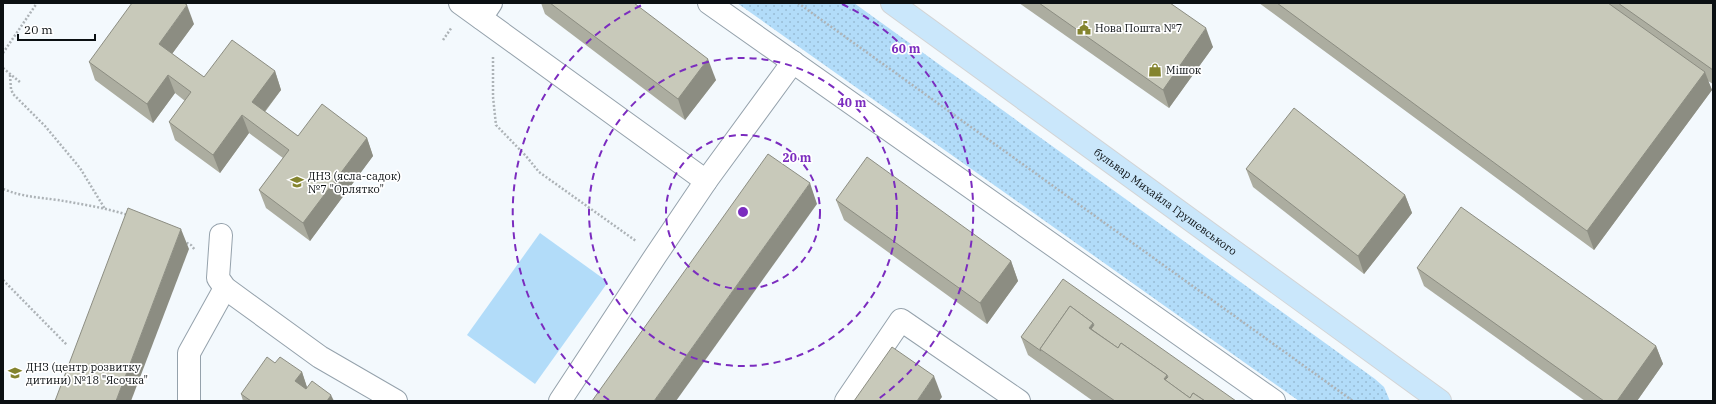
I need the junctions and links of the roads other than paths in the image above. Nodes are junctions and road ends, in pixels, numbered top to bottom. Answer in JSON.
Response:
{"nodes":[{"id":1,"x":460,"y":3,"type":"edge"},
{"id":2,"x":710,"y":3,"type":"edge"},
{"id":3,"x":892,"y":3,"type":"edge"},
{"id":4,"x":488,"y":16,"type":"edge"},
{"id":5,"x":793,"y":62,"type":"junction"},
{"id":6,"x":706,"y":181,"type":"junction"},
{"id":7,"x":221,"y":236,"type":"dead end"},
{"id":8,"x":222,"y":283,"type":"junction"},
{"id":9,"x":1436,"y":400,"type":"edge"},
{"id":10,"x":189,"y":401,"type":"edge"},
{"id":11,"x":396,"y":401,"type":"edge"},
{"id":12,"x":560,"y":401,"type":"edge"},
{"id":13,"x":846,"y":401,"type":"edge"},
{"id":14,"x":1019,"y":401,"type":"edge"},
{"id":15,"x":1274,"y":401,"type":"edge"}],
"edges":[{"from":1,"to":4,"type":"lane"},
{"from":2,"to":5,"type":"lane"},
{"from":3,"to":9,"type":"main road","name":"бульвар Михайла Грушевського"},
{"from":4,"to":6,"type":"lane"},
{"from":5,"to":6,"type":"lane"},
{"from":5,"to":15,"type":"lane"},
{"from":6,"to":12,"type":"lane"},
{"from":7,"to":8,"type":"lane"},
{"from":8,"to":10,"type":"lane"},
{"from":8,"to":11,"type":"lane"},
{"from":13,"to":14,"type":"lane"}]}
